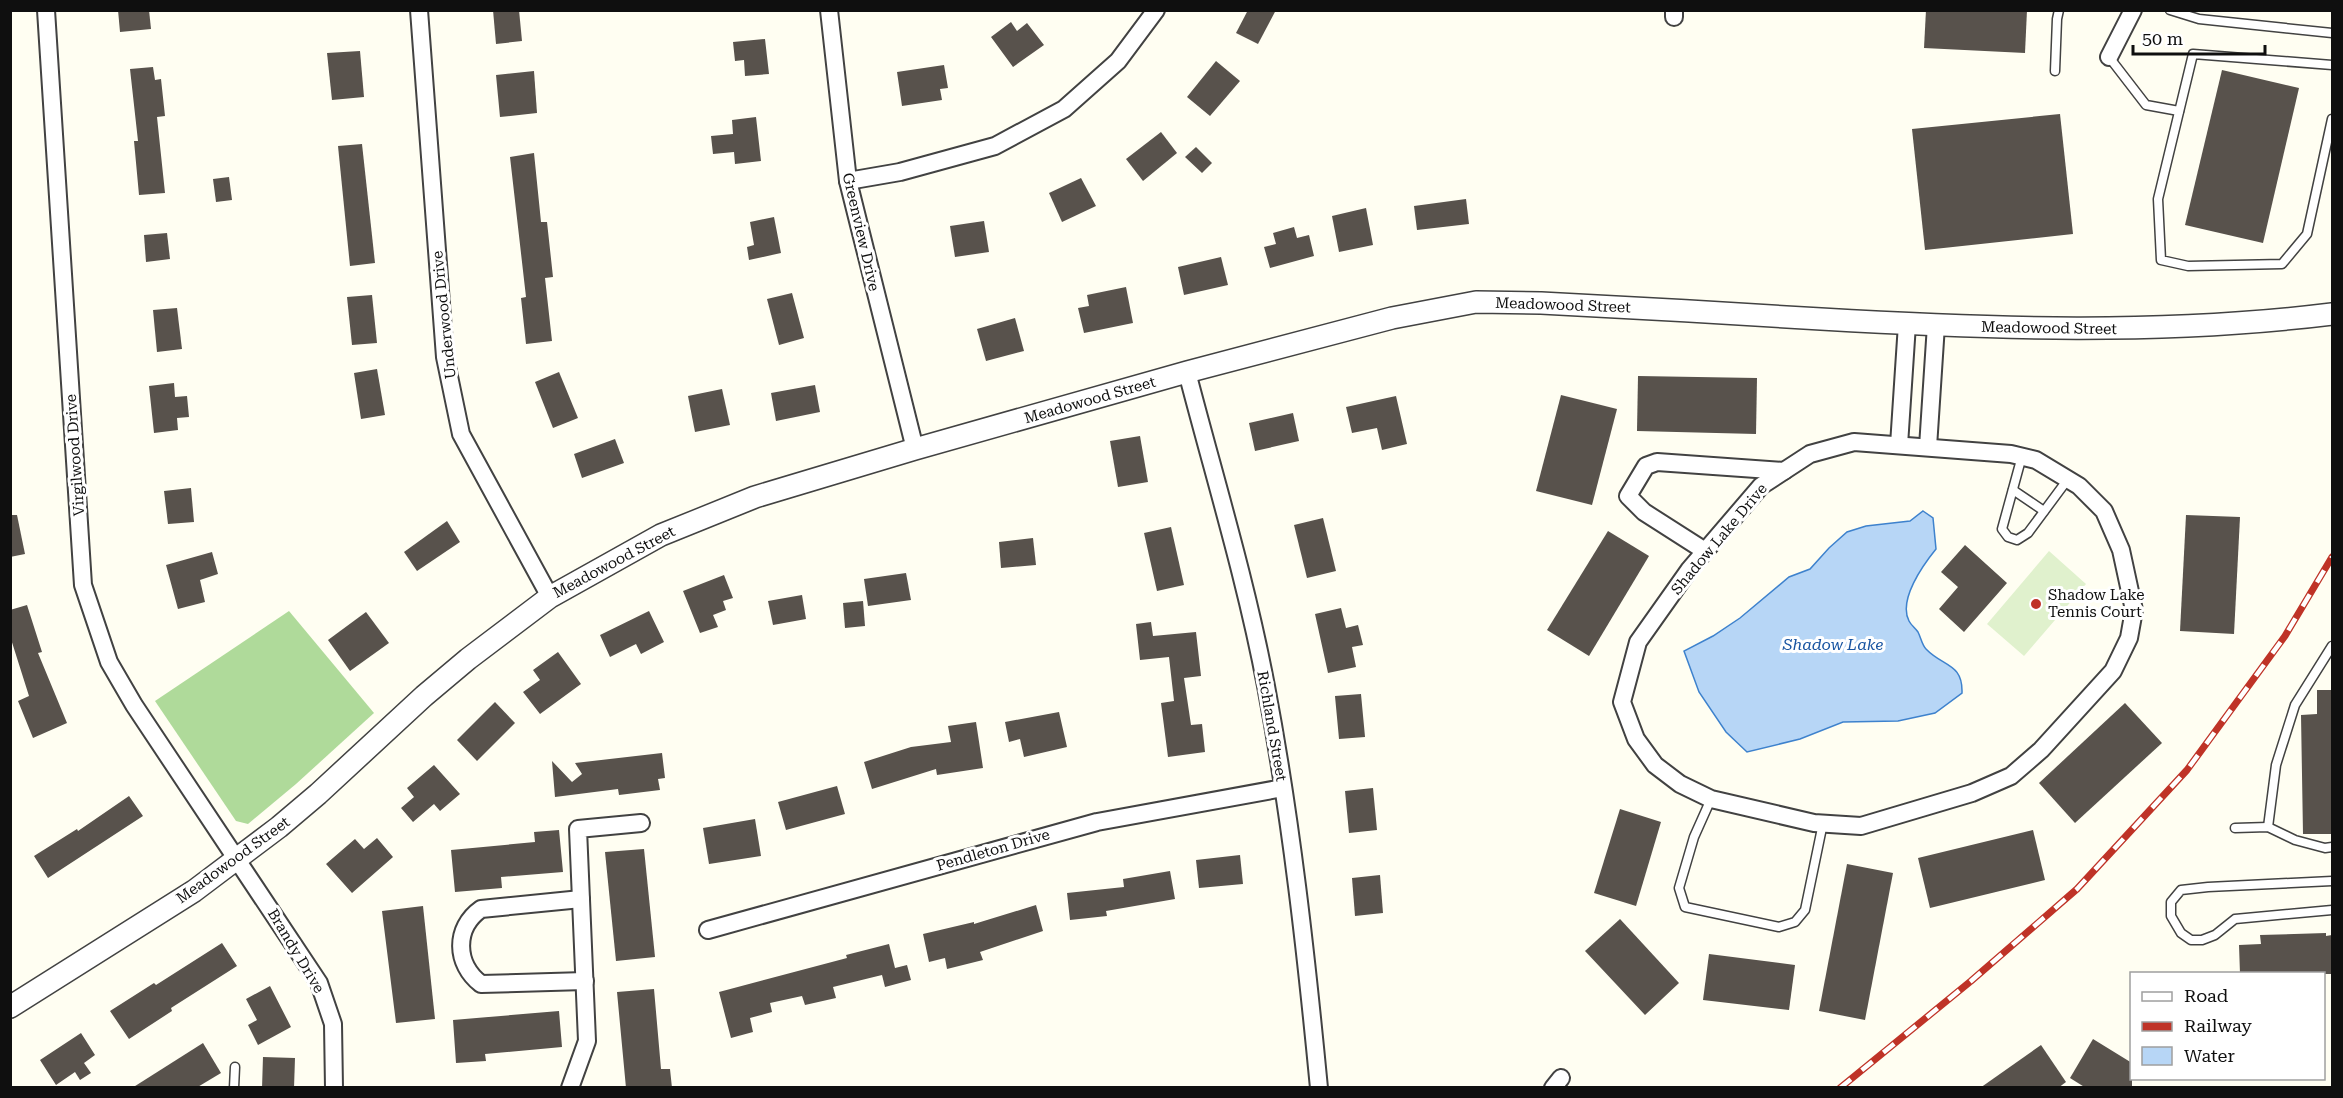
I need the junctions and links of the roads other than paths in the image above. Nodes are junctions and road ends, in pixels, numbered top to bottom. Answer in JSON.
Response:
{"nodes":[{"id":1,"x":46,"y":10,"type":"edge"},
{"id":2,"x":419,"y":10,"type":"edge"},
{"id":3,"x":829,"y":10,"type":"edge"},
{"id":4,"x":1156,"y":10,"type":"edge"},
{"id":5,"x":2059,"y":10,"type":"edge"},
{"id":6,"x":2133,"y":10,"type":"edge"},
{"id":7,"x":2170,"y":10,"type":"edge"},
{"id":8,"x":2182,"y":12,"type":"edge"},
{"id":9,"x":2332,"y":33,"type":"edge"},
{"id":10,"x":2109,"y":57,"type":"joint"},
{"id":11,"x":2332,"y":65,"type":"edge"},
{"id":12,"x":2055,"y":71,"type":"dead end"},
{"id":13,"x":2179,"y":111,"type":"junction"},
{"id":14,"x":2332,"y":119,"type":"edge"},
{"id":15,"x":848,"y":181,"type":"junction"},
{"id":16,"x":2332,"y":314,"type":"edge"},
{"id":17,"x":1907,"y":324,"type":"junction"},
{"id":18,"x":1936,"y":325,"type":"junction"},
{"id":19,"x":1187,"y":372,"type":"junction"},
{"id":20,"x":1899,"y":445,"type":"junction"},
{"id":21,"x":1928,"y":447,"type":"junction"},
{"id":22,"x":915,"y":449,"type":"junction"},
{"id":23,"x":2022,"y":456,"type":"junction"},
{"id":24,"x":1784,"y":471,"type":"junction"},
{"id":25,"x":2068,"y":479,"type":"junction"},
{"id":26,"x":2013,"y":490,"type":"junction"},
{"id":27,"x":2044,"y":511,"type":"junction"},
{"id":28,"x":1705,"y":551,"type":"junction"},
{"id":29,"x":550,"y":597,"type":"junction"},
{"id":30,"x":2332,"y":646,"type":"edge"},
{"id":31,"x":1283,"y":788,"type":"junction"},
{"id":32,"x":1712,"y":799,"type":"junction"},
{"id":33,"x":641,"y":823,"type":"dead end"},
{"id":34,"x":1823,"y":823,"type":"junction"},
{"id":35,"x":2268,"y":827,"type":"junction"},
{"id":36,"x":2235,"y":828,"type":"dead end"},
{"id":37,"x":2332,"y":847,"type":"edge"},
{"id":38,"x":237,"y":858,"type":"junction"},
{"id":39,"x":2332,"y":881,"type":"edge"},
{"id":40,"x":581,"y":899,"type":"junction"},
{"id":41,"x":2332,"y":910,"type":"edge"},
{"id":42,"x":708,"y":930,"type":"dead end"},
{"id":43,"x":585,"y":981,"type":"junction"},
{"id":44,"x":10,"y":1007,"type":"edge"},
{"id":45,"x":235,"y":1067,"type":"dead end"},
{"id":46,"x":234,"y":1088,"type":"edge"},
{"id":47,"x":334,"y":1088,"type":"edge"},
{"id":48,"x":570,"y":1088,"type":"edge"},
{"id":49,"x":1319,"y":1088,"type":"edge"}],
"edges":[{"from":1,"to":38,"type":"street","name":"Virgilwood Drive"},
{"from":2,"to":29,"type":"street","name":"Underwood Drive"},
{"from":3,"to":15,"type":"street","name":"Greenview Drive"},
{"from":4,"to":15,"type":"street"},
{"from":5,"to":12,"type":"lane"},
{"from":6,"to":10,"type":"street"},
{"from":7,"to":8,"type":"lane"},
{"from":8,"to":9,"type":"lane"},
{"from":10,"to":13,"type":"lane"},
{"from":11,"to":13,"type":"lane"},
{"from":13,"to":14,"type":"lane"},
{"from":15,"to":22,"type":"street","name":"Greenview Drive"},
{"from":16,"to":18,"type":"street","name":"Meadowood Street"},
{"from":17,"to":18,"type":"street","name":"Meadowood Street"},
{"from":17,"to":19,"type":"street","name":"Meadowood Street"},
{"from":17,"to":20,"type":"street"},
{"from":18,"to":21,"type":"street"},
{"from":19,"to":22,"type":"street","name":"Meadowood Street"},
{"from":19,"to":31,"type":"street","name":"Richland Street"},
{"from":20,"to":21,"type":"street","name":"Shadow Lake Drive"},
{"from":20,"to":24,"type":"street","name":"Shadow Lake Drive"},
{"from":21,"to":23,"type":"street","name":"Shadow Lake Drive"},
{"from":22,"to":29,"type":"street","name":"Meadowood Street"},
{"from":23,"to":25,"type":"street","name":"Shadow Lake Drive"},
{"from":23,"to":26,"type":"lane"},
{"from":24,"to":28,"type":"street","name":"Shadow Lake Drive"},
{"from":24,"to":28,"type":"street"},
{"from":25,"to":27,"type":"lane"},
{"from":25,"to":34,"type":"street","name":"Shadow Lake Drive"},
{"from":26,"to":27,"type":"lane"},
{"from":26,"to":27,"type":"lane"},
{"from":28,"to":32,"type":"street","name":"Shadow Lake Drive"},
{"from":29,"to":38,"type":"street","name":"Meadowood Street"},
{"from":30,"to":35,"type":"lane"},
{"from":31,"to":42,"type":"street","name":"Pendleton Drive"},
{"from":31,"to":49,"type":"street","name":"Richland Street"},
{"from":32,"to":34,"type":"street","name":"Shadow Lake Drive"},
{"from":32,"to":34,"type":"lane"},
{"from":33,"to":40,"type":"street"},
{"from":35,"to":36,"type":"lane"},
{"from":35,"to":37,"type":"lane"},
{"from":38,"to":44,"type":"street","name":"Meadowood Street"},
{"from":38,"to":47,"type":"street","name":"Brandy Drive"},
{"from":39,"to":41,"type":"lane"},
{"from":40,"to":43,"type":"street"},
{"from":40,"to":43,"type":"street"},
{"from":43,"to":48,"type":"street"},
{"from":45,"to":46,"type":"lane"}]}
